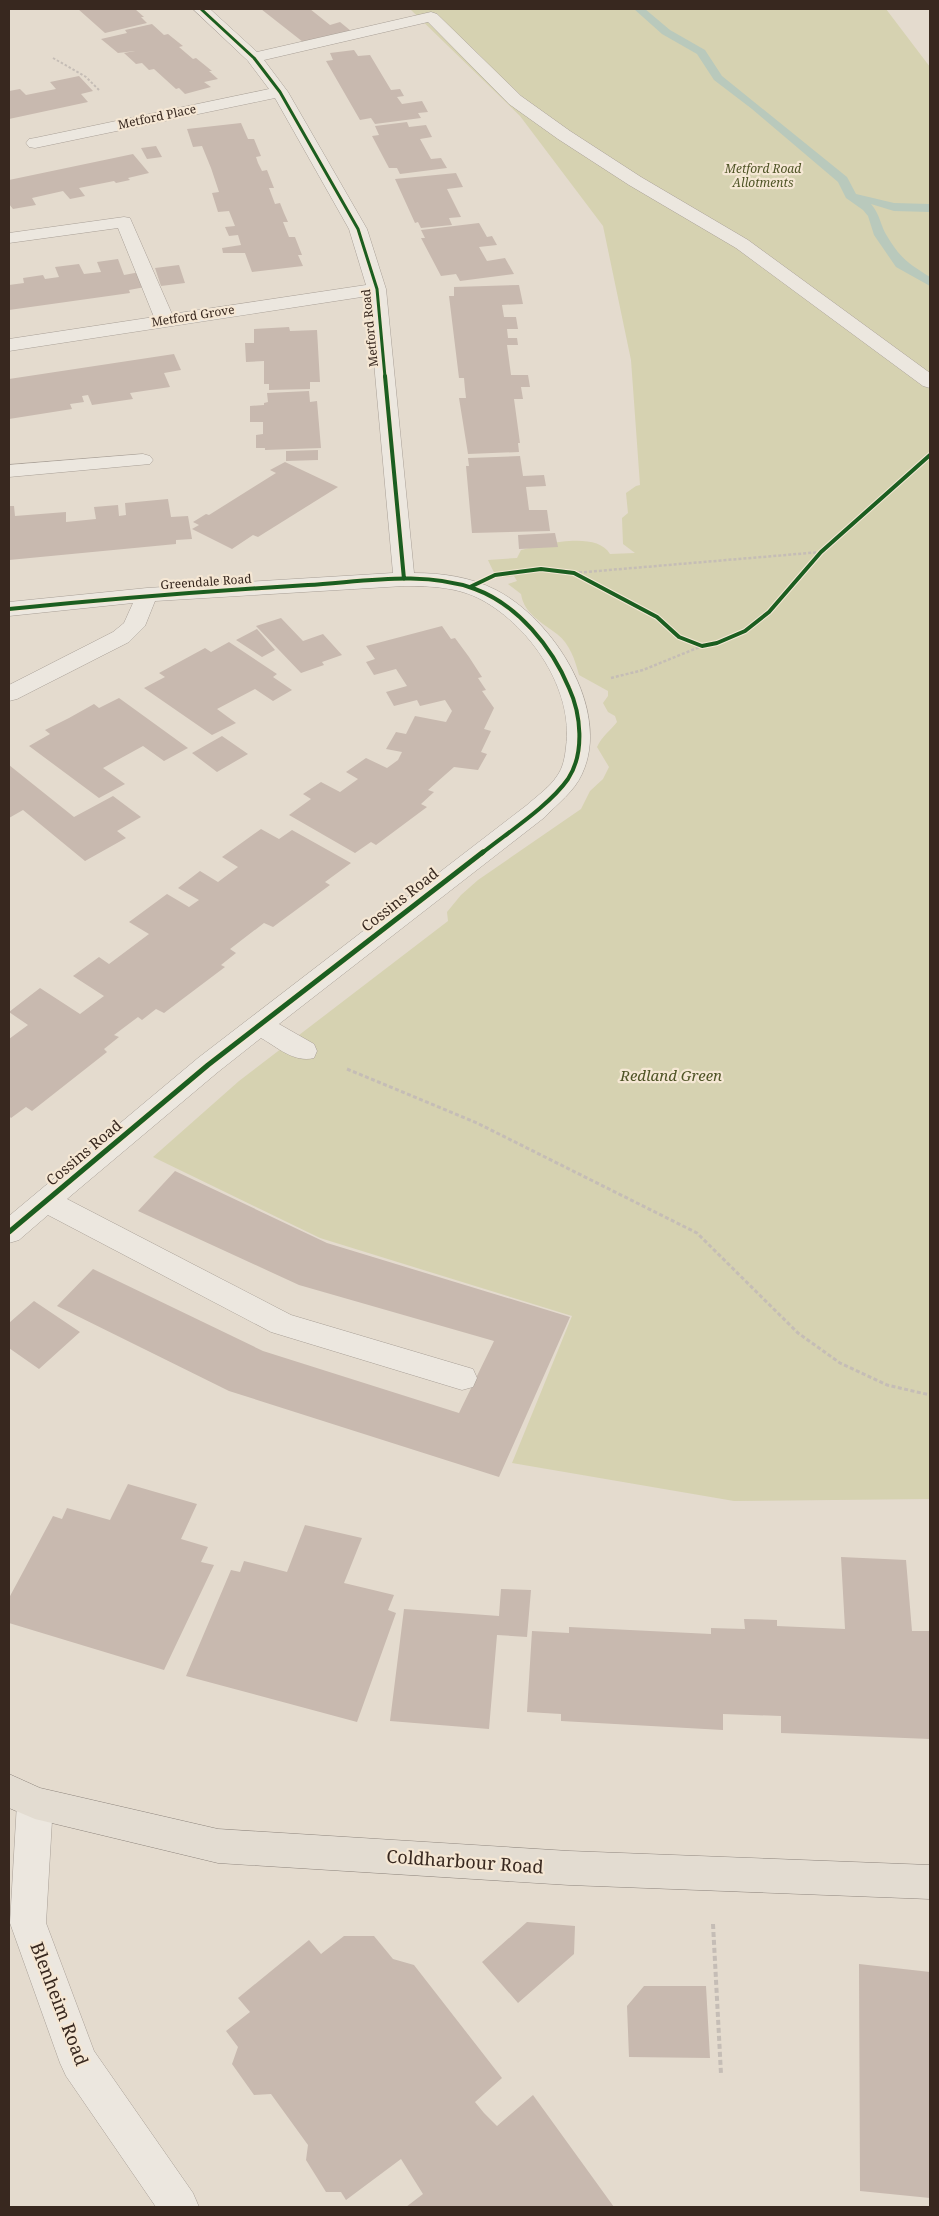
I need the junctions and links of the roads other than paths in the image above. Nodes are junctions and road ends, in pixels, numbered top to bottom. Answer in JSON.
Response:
{"nodes":[{"id":1,"x":201,"y":9,"type":"edge"},
{"id":2,"x":254,"y":58,"type":"junction"},
{"id":3,"x":280,"y":92,"type":"junction"},
{"id":4,"x":35,"y":143,"type":"dead end"},
{"id":5,"x":9,"y":238,"type":"edge"},
{"id":6,"x":377,"y":289,"type":"junction"},
{"id":7,"x":165,"y":320,"type":"junction"},
{"id":8,"x":9,"y":345,"type":"edge"},
{"id":9,"x":930,"y":382,"type":"edge"},
{"id":10,"x":143,"y":460,"type":"dead end"},
{"id":11,"x":9,"y":471,"type":"edge"},
{"id":12,"x":404,"y":579,"type":"junction"},
{"id":13,"x":147,"y":595,"type":"junction"},
{"id":14,"x":9,"y":609,"type":"edge"},
{"id":15,"x":9,"y":694,"type":"edge"},
{"id":16,"x":260,"y":1025,"type":"junction"},
{"id":17,"x":304,"y":1051,"type":"road end"},
{"id":18,"x":46,"y":1201,"type":"junction"},
{"id":19,"x":9,"y":1232,"type":"edge"},
{"id":20,"x":462,"y":1378,"type":"dead end"},
{"id":21,"x":22,"y":1796,"type":"edge"},
{"id":22,"x":930,"y":1882,"type":"edge"},
{"id":23,"x":179,"y":2207,"type":"edge"}],
"edges":[{"from":1,"to":2,"type":"street","name":"Metford Road"},
{"from":2,"to":3,"type":"street","name":"Metford Road"},
{"from":2,"to":9,"type":"street"},
{"from":3,"to":4,"type":"street","name":"Metford Place"},
{"from":3,"to":6,"type":"street","name":"Metford Road"},
{"from":5,"to":7,"type":"street"},
{"from":6,"to":7,"type":"street","name":"Metford Grove"},
{"from":6,"to":12,"type":"street","name":"Metford Road"},
{"from":7,"to":8,"type":"street","name":"Metford Grove"},
{"from":10,"to":11,"type":"street"},
{"from":12,"to":13,"type":"street","name":"Greendale Road"},
{"from":12,"to":16,"type":"street","name":"Cossins Road"},
{"from":13,"to":14,"type":"street","name":"Greendale Road"},
{"from":13,"to":15,"type":"street"},
{"from":16,"to":17,"type":"street"},
{"from":16,"to":18,"type":"street","name":"Cossins Road"},
{"from":18,"to":19,"type":"street","name":"Cossins Road"},
{"from":18,"to":20,"type":"street"},
{"from":21,"to":22,"type":"main road","name":"Coldharbour Road"},
{"from":21,"to":23,"type":"street","name":"Blenheim Road"}]}
